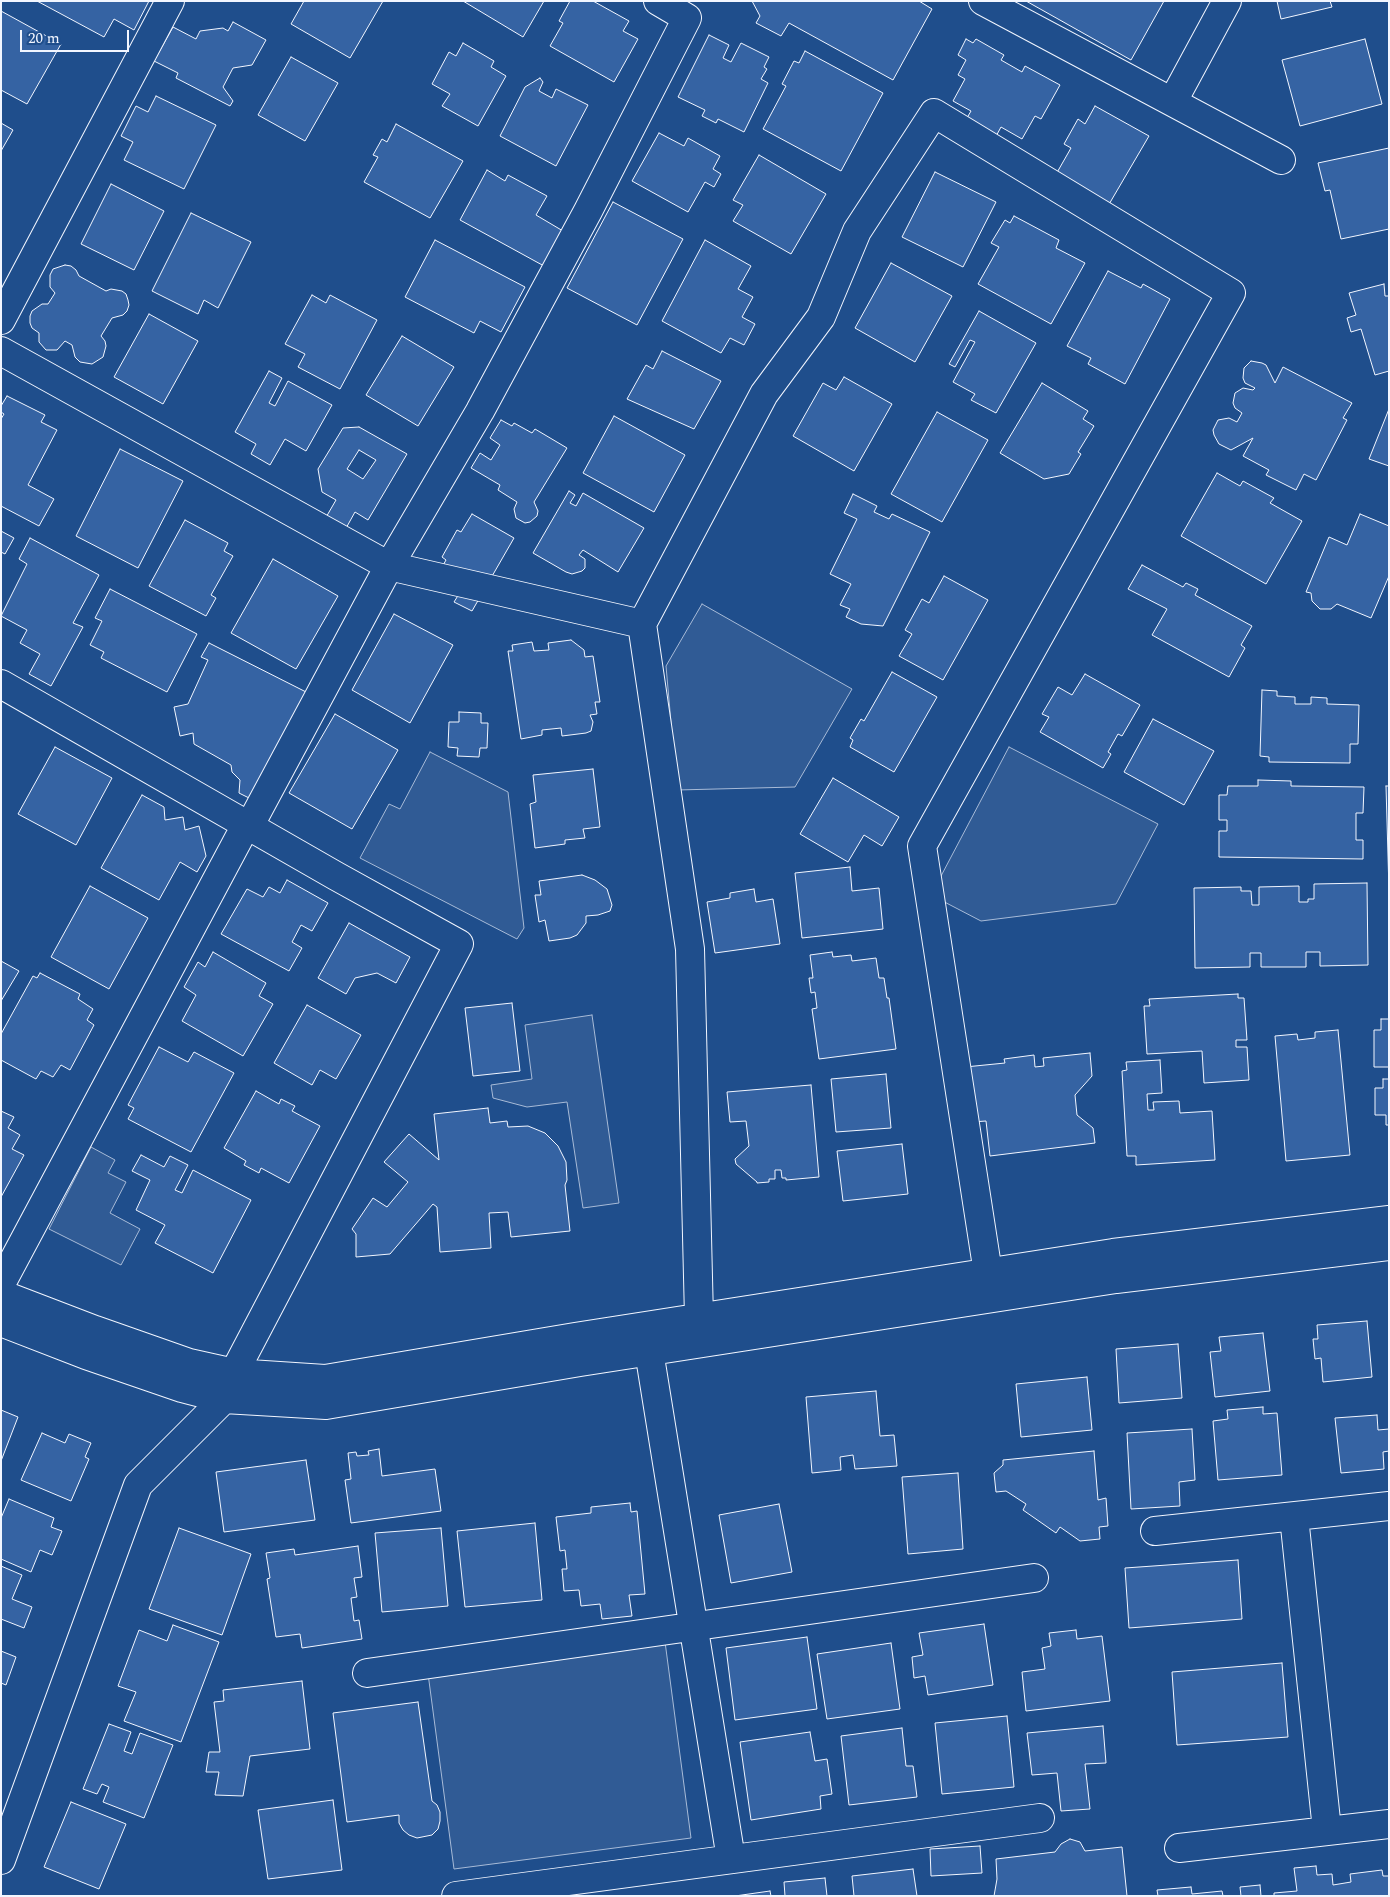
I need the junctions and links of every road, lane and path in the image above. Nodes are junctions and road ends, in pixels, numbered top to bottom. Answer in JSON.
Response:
{"nodes":[{"id":1,"x":170,"y":1,"type":"edge"},
{"id":2,"x":658,"y":1,"type":"edge"},
{"id":3,"x":983,"y":1,"type":"edge"},
{"id":4,"x":1227,"y":1,"type":"edge"},
{"id":5,"x":1173,"y":101,"type":"junction"},
{"id":6,"x":1281,"y":160,"type":"dead end"},
{"id":7,"x":1,"y":320,"type":"edge"},
{"id":8,"x":1,"y":351,"type":"edge"},
{"id":9,"x":389,"y":566,"type":"junction"},
{"id":10,"x":642,"y":624,"type":"junction"},
{"id":11,"x":1,"y":684,"type":"edge"},
{"id":12,"x":246,"y":824,"type":"junction"},
{"id":13,"x":1389,"y":1220,"type":"edge"},
{"id":14,"x":1389,"y":1246,"type":"edge"},
{"id":15,"x":988,"y":1273,"type":"junction"},
{"id":16,"x":1,"y":1284,"type":"edge"},
{"id":17,"x":1,"y":1294,"type":"edge"},
{"id":18,"x":699,"y":1318,"type":"junction"},
{"id":19,"x":1,"y":1322,"type":"edge"},
{"id":20,"x":649,"y":1351,"type":"junction"},
{"id":21,"x":234,"y":1373,"type":"junction"},
{"id":22,"x":224,"y":1399,"type":"junction"},
{"id":23,"x":1389,"y":1506,"type":"edge"},
{"id":24,"x":1294,"y":1517,"type":"junction"},
{"id":25,"x":1155,"y":1531,"type":"dead end"},
{"id":26,"x":1034,"y":1578,"type":"dead end"},
{"id":27,"x":694,"y":1627,"type":"junction"},
{"id":28,"x":367,"y":1673,"type":"dead end"},
{"id":29,"x":10,"y":1809,"type":"edge"},
{"id":30,"x":1040,"y":1818,"type":"dead end"},
{"id":31,"x":1389,"y":1824,"type":"edge"},
{"id":32,"x":1327,"y":1830,"type":"junction"},
{"id":33,"x":1179,"y":1848,"type":"dead end"},
{"id":34,"x":732,"y":1859,"type":"junction"},
{"id":35,"x":1,"y":1860,"type":"edge"},
{"id":36,"x":456,"y":1896,"type":"edge"}],
"edges":[{"from":1,"to":7,"type":"street"},
{"from":2,"to":9,"type":"street"},
{"from":3,"to":5,"type":"street"},
{"from":4,"to":5,"type":"street"},
{"from":5,"to":6,"type":"street"},
{"from":8,"to":9,"type":"street"},
{"from":9,"to":10,"type":"street"},
{"from":9,"to":12,"type":"street"},
{"from":10,"to":15,"type":"street"},
{"from":10,"to":18,"type":"street"},
{"from":11,"to":12,"type":"street"},
{"from":12,"to":16,"type":"street"},
{"from":12,"to":21,"type":"street"},
{"from":13,"to":15,"type":"street"},
{"from":14,"to":20,"type":"street"},
{"from":15,"to":18,"type":"street"},
{"from":17,"to":21,"type":"street"},
{"from":18,"to":21,"type":"street"},
{"from":19,"to":22,"type":"street"},
{"from":20,"to":22,"type":"street"},
{"from":20,"to":27,"type":"street"},
{"from":21,"to":22,"type":"street"},
{"from":22,"to":29,"type":"street"},
{"from":23,"to":24,"type":"street"},
{"from":24,"to":25,"type":"street"},
{"from":24,"to":32,"type":"street"},
{"from":26,"to":27,"type":"street"},
{"from":27,"to":28,"type":"street"},
{"from":27,"to":34,"type":"street"},
{"from":29,"to":35,"type":"street"},
{"from":30,"to":34,"type":"street"},
{"from":31,"to":32,"type":"street"},
{"from":32,"to":33,"type":"street"},
{"from":34,"to":36,"type":"street"}]}
